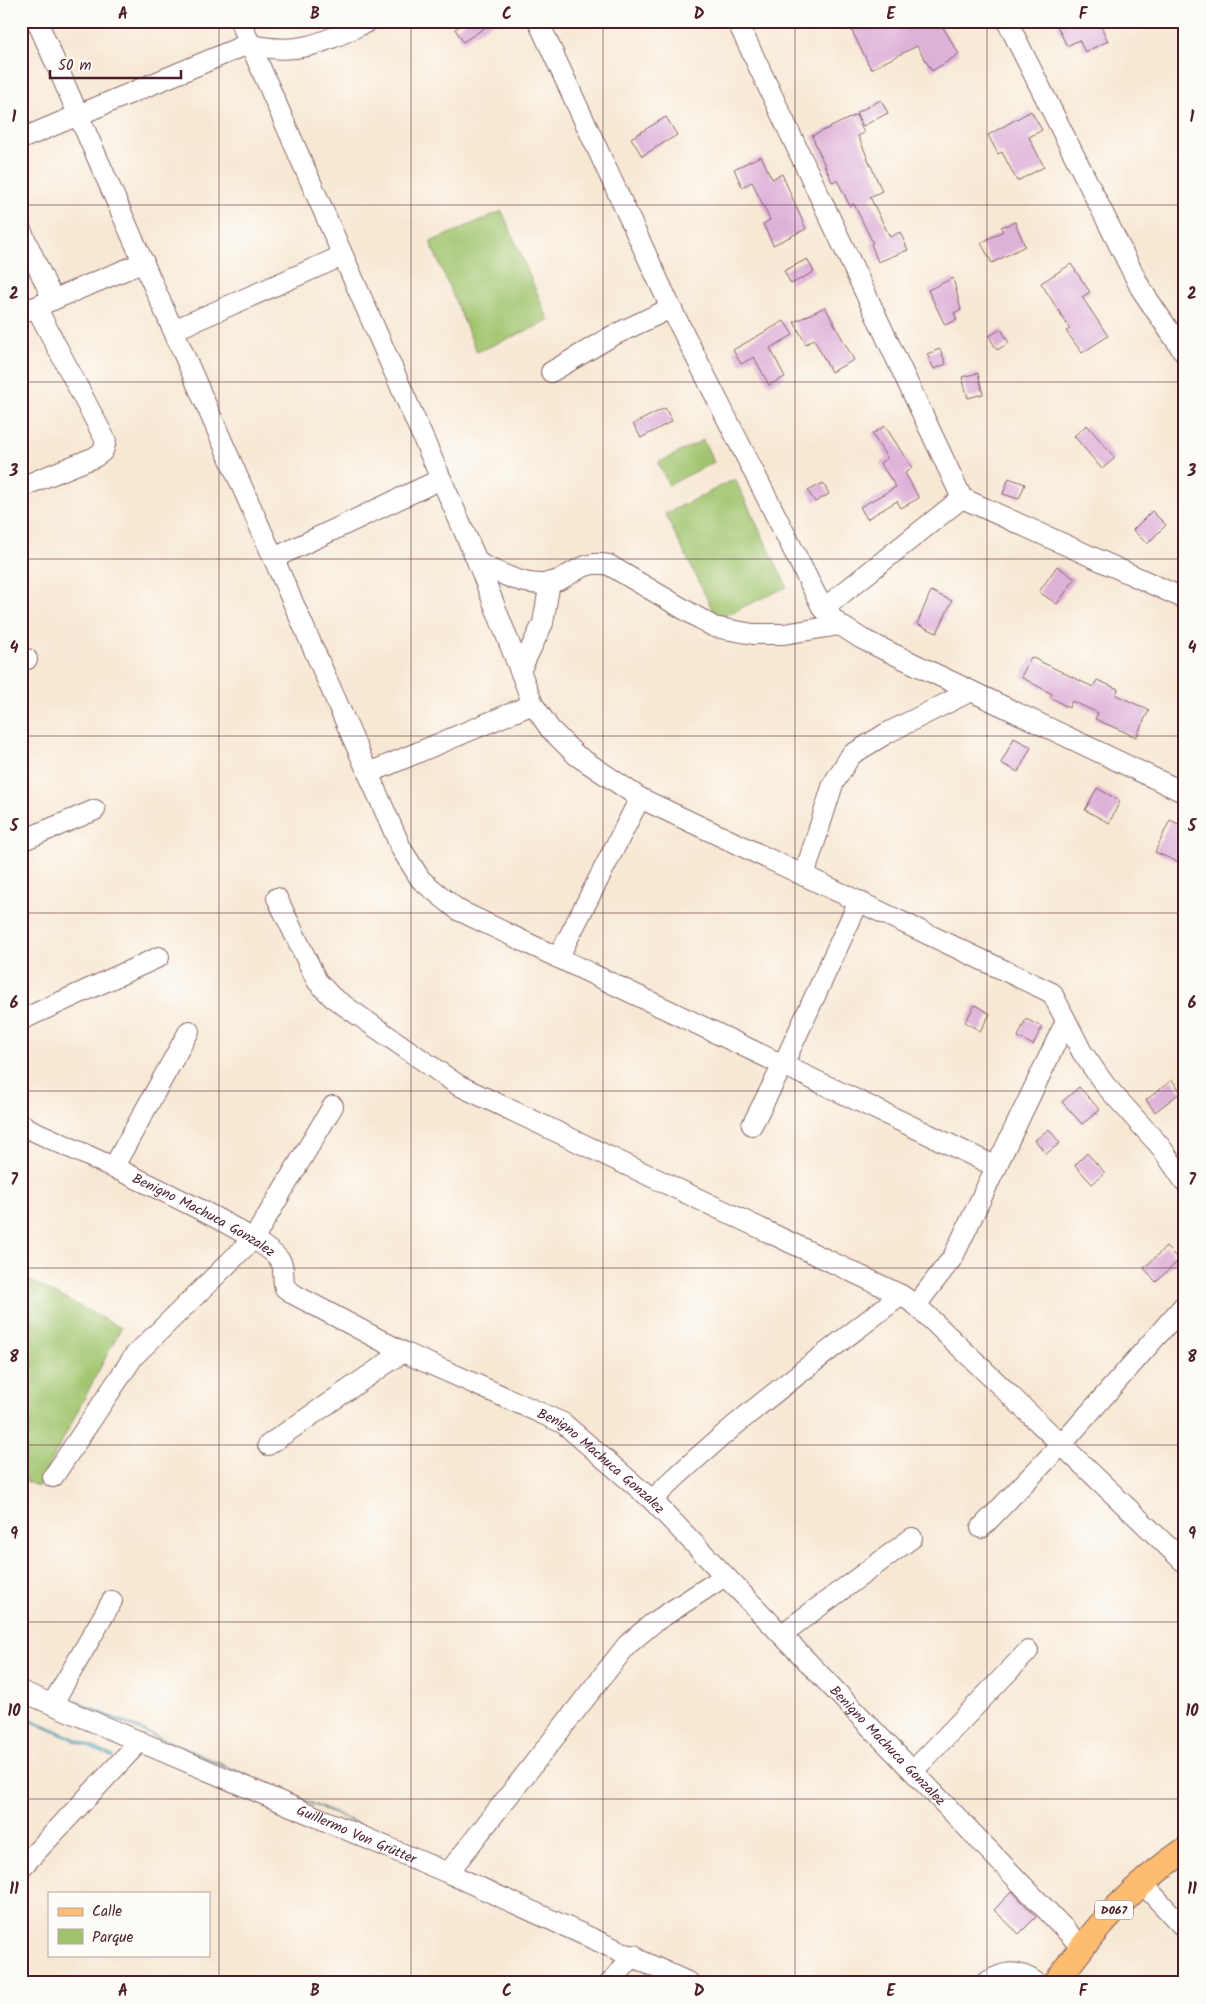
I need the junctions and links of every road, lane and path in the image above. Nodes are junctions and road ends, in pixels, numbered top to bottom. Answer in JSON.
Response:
{"nodes":[{"id":1,"x":37,"y":21,"type":"edge"},
{"id":2,"x":240,"y":21,"type":"edge"},
{"id":3,"x":369,"y":21,"type":"edge"},
{"id":4,"x":538,"y":21,"type":"edge"},
{"id":5,"x":737,"y":21,"type":"edge"},
{"id":6,"x":1008,"y":21,"type":"edge"},
{"id":7,"x":248,"y":44,"type":"junction"},
{"id":8,"x":78,"y":115,"type":"junction"},
{"id":9,"x":21,"y":138,"type":"edge"},
{"id":10,"x":21,"y":230,"type":"edge"},
{"id":11,"x":342,"y":256,"type":"junction"},
{"id":12,"x":144,"y":262,"type":"junction"},
{"id":13,"x":37,"y":307,"type":"edge"},
{"id":14,"x":671,"y":308,"type":"junction"},
{"id":15,"x":174,"y":330,"type":"junction"},
{"id":16,"x":1185,"y":354,"type":"edge"},
{"id":17,"x":551,"y":372,"type":"dead end"},
{"id":18,"x":441,"y":479,"type":"junction"},
{"id":19,"x":21,"y":487,"type":"edge"},
{"id":20,"x":962,"y":498,"type":"junction"},
{"id":21,"x":274,"y":558,"type":"junction"},
{"id":22,"x":478,"y":563,"type":"junction"},
{"id":23,"x":550,"y":582,"type":"junction"},
{"id":24,"x":1185,"y":598,"type":"edge"},
{"id":25,"x":823,"y":609,"type":"junction"},
{"id":26,"x":840,"y":625,"type":"junction"},
{"id":27,"x":520,"y":671,"type":"junction"},
{"id":28,"x":971,"y":691,"type":"junction"},
{"id":29,"x":533,"y":704,"type":"junction"},
{"id":30,"x":369,"y":773,"type":"junction"},
{"id":31,"x":1185,"y":793,"type":"edge"},
{"id":32,"x":640,"y":798,"type":"junction"},
{"id":33,"x":95,"y":810,"type":"dead end"},
{"id":34,"x":21,"y":841,"type":"edge"},
{"id":35,"x":804,"y":876,"type":"junction"},
{"id":36,"x":277,"y":898,"type":"dead end"},
{"id":37,"x":859,"y":901,"type":"junction"},
{"id":38,"x":159,"y":957,"type":"dead end"},
{"id":39,"x":558,"y":958,"type":"junction"},
{"id":40,"x":21,"y":1020,"type":"edge"},
{"id":41,"x":1066,"y":1021,"type":"junction"},
{"id":42,"x":189,"y":1031,"type":"dead end"},
{"id":43,"x":783,"y":1065,"type":"junction"},
{"id":44,"x":333,"y":1106,"type":"dead end"},
{"id":45,"x":21,"y":1123,"type":"edge"},
{"id":46,"x":752,"y":1124,"type":"dead end"},
{"id":47,"x":997,"y":1167,"type":"junction"},
{"id":48,"x":114,"y":1168,"type":"junction"},
{"id":49,"x":1185,"y":1182,"type":"edge"},
{"id":50,"x":254,"y":1238,"type":"junction"},
{"id":51,"x":908,"y":1300,"type":"junction"},
{"id":52,"x":1185,"y":1304,"type":"edge"},
{"id":53,"x":403,"y":1352,"type":"junction"},
{"id":54,"x":1062,"y":1444,"type":"junction"},
{"id":55,"x":268,"y":1445,"type":"dead end"},
{"id":56,"x":53,"y":1477,"type":"dead end"},
{"id":57,"x":652,"y":1500,"type":"junction"},
{"id":58,"x":981,"y":1528,"type":"dead end"},
{"id":59,"x":912,"y":1538,"type":"dead end"},
{"id":60,"x":1185,"y":1563,"type":"edge"},
{"id":61,"x":725,"y":1576,"type":"junction"},
{"id":62,"x":112,"y":1601,"type":"dead end"},
{"id":63,"x":782,"y":1634,"type":"junction"},
{"id":64,"x":1028,"y":1651,"type":"dead end"},
{"id":65,"x":21,"y":1690,"type":"edge"},
{"id":66,"x":52,"y":1703,"type":"junction"},
{"id":67,"x":140,"y":1741,"type":"junction"},
{"id":68,"x":913,"y":1771,"type":"junction"},
{"id":69,"x":1185,"y":1850,"type":"edge"},
{"id":70,"x":21,"y":1868,"type":"edge"},
{"id":71,"x":448,"y":1873,"type":"junction"},
{"id":72,"x":1142,"y":1882,"type":"junction"},
{"id":73,"x":1185,"y":1929,"type":"edge"},
{"id":74,"x":1081,"y":1946,"type":"junction"},
{"id":75,"x":634,"y":1955,"type":"junction"},
{"id":76,"x":610,"y":1983,"type":"edge"},
{"id":77,"x":690,"y":1983,"type":"edge"},
{"id":78,"x":985,"y":1983,"type":"edge"},
{"id":79,"x":1037,"y":1983,"type":"edge"},
{"id":80,"x":1056,"y":1983,"type":"edge"}],
"edges":[{"from":1,"to":8,"type":"street"},
{"from":2,"to":7,"type":"street"},
{"from":3,"to":7,"type":"street"},
{"from":4,"to":14,"type":"street"},
{"from":5,"to":20,"type":"street"},
{"from":6,"to":16,"type":"street"},
{"from":7,"to":8,"type":"street"},
{"from":7,"to":11,"type":"street"},
{"from":8,"to":9,"type":"street"},
{"from":8,"to":12,"type":"street"},
{"from":10,"to":13,"type":"street"},
{"from":11,"to":15,"type":"street"},
{"from":11,"to":18,"type":"street"},
{"from":12,"to":13,"type":"street"},
{"from":12,"to":15,"type":"street"},
{"from":13,"to":19,"type":"street"},
{"from":14,"to":17,"type":"street"},
{"from":14,"to":25,"type":"street"},
{"from":15,"to":21,"type":"street"},
{"from":18,"to":21,"type":"street"},
{"from":18,"to":22,"type":"street"},
{"from":20,"to":24,"type":"street"},
{"from":20,"to":25,"type":"street"},
{"from":21,"to":30,"type":"street"},
{"from":22,"to":23,"type":"street"},
{"from":22,"to":27,"type":"street"},
{"from":23,"to":26,"type":"street"},
{"from":23,"to":27,"type":"street"},
{"from":25,"to":26,"type":"street"},
{"from":26,"to":28,"type":"street"},
{"from":27,"to":29,"type":"street"},
{"from":28,"to":31,"type":"street"},
{"from":28,"to":35,"type":"street"},
{"from":29,"to":30,"type":"street"},
{"from":29,"to":32,"type":"street"},
{"from":30,"to":39,"type":"street"},
{"from":32,"to":35,"type":"street"},
{"from":32,"to":39,"type":"street"},
{"from":33,"to":34,"type":"street"},
{"from":35,"to":37,"type":"street"},
{"from":36,"to":51,"type":"street"},
{"from":37,"to":41,"type":"street"},
{"from":37,"to":43,"type":"street"},
{"from":38,"to":40,"type":"street"},
{"from":39,"to":43,"type":"street"},
{"from":41,"to":47,"type":"street"},
{"from":41,"to":49,"type":"street"},
{"from":42,"to":48,"type":"street"},
{"from":43,"to":46,"type":"street"},
{"from":43,"to":47,"type":"street"},
{"from":44,"to":50,"type":"street"},
{"from":45,"to":48,"type":"street","name":"Benigno Machuca Gonzalez"},
{"from":47,"to":51,"type":"street"},
{"from":48,"to":50,"type":"street","name":"Benigno Machuca Gonzalez"},
{"from":50,"to":53,"type":"street","name":"Benigno Machuca Gonzalez"},
{"from":50,"to":56,"type":"street"},
{"from":51,"to":54,"type":"street"},
{"from":51,"to":57,"type":"street"},
{"from":52,"to":54,"type":"street"},
{"from":53,"to":55,"type":"street"},
{"from":53,"to":57,"type":"street","name":"Benigno Machuca Gonzalez"},
{"from":54,"to":58,"type":"street"},
{"from":54,"to":60,"type":"street"},
{"from":57,"to":61,"type":"street","name":"Benigno Machuca Gonzalez"},
{"from":59,"to":63,"type":"street"},
{"from":61,"to":63,"type":"street","name":"Benigno Machuca Gonzalez"},
{"from":61,"to":71,"type":"street"},
{"from":62,"to":66,"type":"street"},
{"from":63,"to":68,"type":"street","name":"Benigno Machuca Gonzalez"},
{"from":64,"to":68,"type":"street"},
{"from":65,"to":66,"type":"street","name":"Guillermo Von Grütter"},
{"from":66,"to":67,"type":"street","name":"Guillermo Von Grütter"},
{"from":67,"to":70,"type":"street"},
{"from":67,"to":71,"type":"street","name":"Guillermo Von Grütter"},
{"from":68,"to":74,"type":"street","name":"Benigno Machuca Gonzalez"},
{"from":69,"to":72,"type":"main road","number":"D067"},
{"from":71,"to":75,"type":"street","name":"Guillermo Von Grütter"},
{"from":72,"to":73,"type":"street"},
{"from":72,"to":74,"type":"main road","number":"D067"},
{"from":74,"to":80,"type":"main road","number":"D067"},
{"from":75,"to":76,"type":"street"},
{"from":75,"to":77,"type":"street","name":"Guillermo Von Grütter"},
{"from":78,"to":79,"type":"street"}]}
